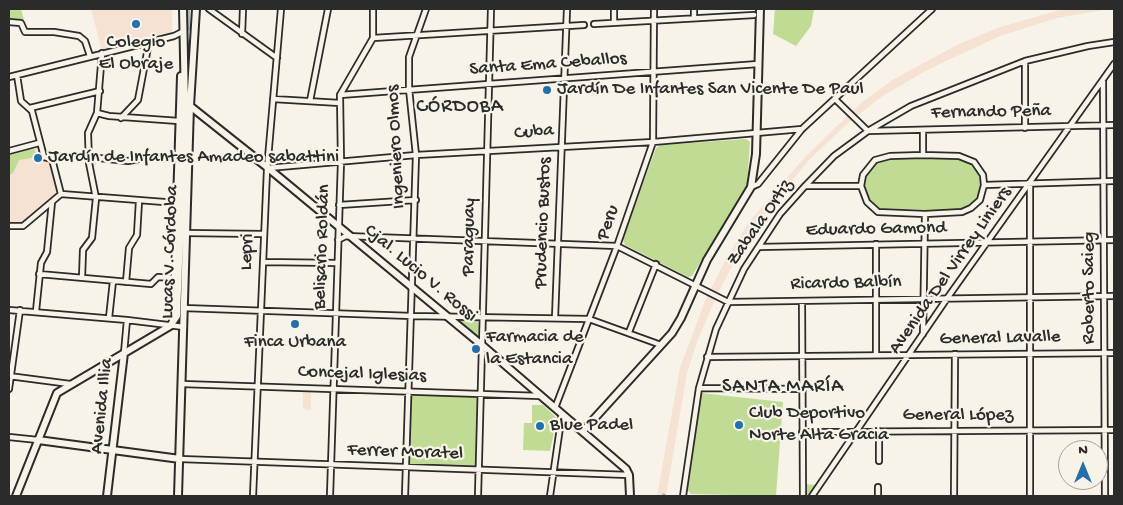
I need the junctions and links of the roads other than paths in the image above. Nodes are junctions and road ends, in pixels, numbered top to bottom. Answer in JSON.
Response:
{"nodes":[{"id":1,"x":183,"y":9,"type":"edge"},
{"id":2,"x":196,"y":9,"type":"edge"},
{"id":3,"x":209,"y":9,"type":"edge"},
{"id":4,"x":243,"y":9,"type":"edge"},
{"id":5,"x":281,"y":9,"type":"edge"},
{"id":6,"x":328,"y":9,"type":"edge"},
{"id":7,"x":426,"y":9,"type":"edge"},
{"id":8,"x":491,"y":9,"type":"edge"},
{"id":9,"x":567,"y":9,"type":"edge"},
{"id":10,"x":614,"y":9,"type":"edge"},
{"id":11,"x":654,"y":9,"type":"edge"},
{"id":12,"x":694,"y":9,"type":"edge"},
{"id":13,"x":760,"y":9,"type":"edge"},
{"id":14,"x":932,"y":9,"type":"edge"},
{"id":15,"x":371,"y":10,"type":"edge"},
{"id":16,"x":754,"y":14,"type":"dead end"},
{"id":17,"x":694,"y":18,"type":"junction"},
{"id":18,"x":654,"y":20,"type":"junction"},
{"id":19,"x":9,"y":22,"type":"edge"},
{"id":20,"x":614,"y":22,"type":"junction"},
{"id":21,"x":594,"y":24,"type":"dead end"},
{"id":22,"x":584,"y":25,"type":"dead end"},
{"id":23,"x":567,"y":26,"type":"junction"},
{"id":24,"x":196,"y":30,"type":"junction"},
{"id":25,"x":491,"y":30,"type":"junction"},
{"id":26,"x":182,"y":32,"type":"junction"},
{"id":27,"x":242,"y":34,"type":"junction"},
{"id":28,"x":373,"y":38,"type":"junction"},
{"id":29,"x":414,"y":38,"type":"junction"},
{"id":30,"x":149,"y":42,"type":"junction"},
{"id":31,"x":1114,"y":42,"type":"edge"},
{"id":32,"x":102,"y":53,"type":"junction"},
{"id":33,"x":90,"y":56,"type":"junction"},
{"id":34,"x":277,"y":58,"type":"junction"},
{"id":35,"x":184,"y":60,"type":"junction"},
{"id":36,"x":1025,"y":61,"type":"junction"},
{"id":37,"x":758,"y":64,"type":"junction"},
{"id":38,"x":1114,"y":64,"type":"edge"},
{"id":39,"x":654,"y":73,"type":"junction"},
{"id":40,"x":17,"y":75,"type":"junction"},
{"id":41,"x":9,"y":77,"type":"edge"},
{"id":42,"x":563,"y":78,"type":"junction"},
{"id":43,"x":1103,"y":80,"type":"junction"},
{"id":44,"x":490,"y":84,"type":"junction"},
{"id":45,"x":409,"y":89,"type":"junction"},
{"id":46,"x":100,"y":92,"type":"junction"},
{"id":47,"x":340,"y":95,"type":"junction"},
{"id":48,"x":273,"y":99,"type":"junction"},
{"id":49,"x":836,"y":100,"type":"junction"},
{"id":50,"x":310,"y":101,"type":"junction"},
{"id":51,"x":340,"y":103,"type":"junction"},
{"id":52,"x":188,"y":106,"type":"junction"},
{"id":53,"x":30,"y":108,"type":"junction"},
{"id":54,"x":97,"y":113,"type":"junction"},
{"id":55,"x":121,"y":118,"type":"junction"},
{"id":56,"x":179,"y":121,"type":"junction"},
{"id":57,"x":1104,"y":125,"type":"junction"},
{"id":58,"x":1114,"y":125,"type":"edge"},
{"id":59,"x":1070,"y":126,"type":"junction"},
{"id":60,"x":1024,"y":128,"type":"junction"},
{"id":61,"x":802,"y":129,"type":"junction"},
{"id":62,"x":923,"y":130,"type":"junction"},
{"id":63,"x":868,"y":131,"type":"junction"},
{"id":64,"x":756,"y":134,"type":"junction"},
{"id":65,"x":653,"y":142,"type":"junction"},
{"id":66,"x":39,"y":143,"type":"junction"},
{"id":67,"x":561,"y":146,"type":"junction"},
{"id":68,"x":9,"y":152,"type":"edge"},
{"id":69,"x":487,"y":152,"type":"junction"},
{"id":70,"x":923,"y":155,"type":"junction"},
{"id":71,"x":416,"y":156,"type":"junction"},
{"id":72,"x":89,"y":158,"type":"junction"},
{"id":73,"x":178,"y":158,"type":"junction"},
{"id":74,"x":341,"y":162,"type":"junction"},
{"id":75,"x":268,"y":168,"type":"junction"},
{"id":76,"x":1104,"y":181,"type":"junction"},
{"id":77,"x":1114,"y":181,"type":"edge"},
{"id":78,"x":1030,"y":184,"type":"junction"},
{"id":79,"x":984,"y":185,"type":"junction"},
{"id":80,"x":805,"y":186,"type":"junction"},
{"id":81,"x":861,"y":186,"type":"junction"},
{"id":82,"x":751,"y":187,"type":"junction"},
{"id":83,"x":61,"y":194,"type":"junction"},
{"id":84,"x":96,"y":198,"type":"junction"},
{"id":85,"x":139,"y":200,"type":"junction"},
{"id":86,"x":416,"y":200,"type":"junction"},
{"id":87,"x":52,"y":202,"type":"junction"},
{"id":88,"x":176,"y":203,"type":"junction"},
{"id":89,"x":340,"y":205,"type":"junction"},
{"id":90,"x":925,"y":214,"type":"junction"},
{"id":91,"x":338,"y":225,"type":"junction"},
{"id":92,"x":9,"y":226,"type":"edge"},
{"id":93,"x":181,"y":233,"type":"junction"},
{"id":94,"x":263,"y":234,"type":"junction"},
{"id":95,"x":351,"y":236,"type":"junction"},
{"id":96,"x":415,"y":239,"type":"junction"},
{"id":97,"x":338,"y":240,"type":"junction"},
{"id":98,"x":1104,"y":240,"type":"junction"},
{"id":99,"x":1114,"y":240,"type":"edge"},
{"id":100,"x":485,"y":242,"type":"junction"},
{"id":101,"x":1030,"y":242,"type":"junction"},
{"id":102,"x":925,"y":243,"type":"junction"},
{"id":103,"x":987,"y":243,"type":"junction"},
{"id":104,"x":558,"y":244,"type":"junction"},
{"id":105,"x":876,"y":244,"type":"junction"},
{"id":106,"x":617,"y":246,"type":"junction"},
{"id":107,"x":759,"y":247,"type":"junction"},
{"id":108,"x":263,"y":262,"type":"junction"},
{"id":109,"x":337,"y":263,"type":"junction"},
{"id":110,"x":656,"y":264,"type":"junction"},
{"id":111,"x":40,"y":274,"type":"junction"},
{"id":112,"x":82,"y":278,"type":"junction"},
{"id":113,"x":174,"y":278,"type":"junction"},
{"id":114,"x":113,"y":281,"type":"junction"},
{"id":115,"x":126,"y":282,"type":"junction"},
{"id":116,"x":695,"y":283,"type":"junction"},
{"id":117,"x":412,"y":288,"type":"junction"},
{"id":118,"x":1030,"y":296,"type":"junction"},
{"id":119,"x":1105,"y":296,"type":"junction"},
{"id":120,"x":1114,"y":296,"type":"edge"},
{"id":121,"x":923,"y":297,"type":"junction"},
{"id":122,"x":948,"y":297,"type":"junction"},
{"id":123,"x":876,"y":299,"type":"junction"},
{"id":124,"x":802,"y":300,"type":"junction"},
{"id":125,"x":728,"y":302,"type":"junction"},
{"id":126,"x":185,"y":307,"type":"junction"},
{"id":127,"x":9,"y":310,"type":"edge"},
{"id":128,"x":20,"y":310,"type":"junction"},
{"id":129,"x":260,"y":310,"type":"junction"},
{"id":130,"x":36,"y":311,"type":"junction"},
{"id":131,"x":178,"y":312,"type":"junction"},
{"id":132,"x":336,"y":313,"type":"junction"},
{"id":133,"x":412,"y":316,"type":"junction"},
{"id":134,"x":446,"y":316,"type":"junction"},
{"id":135,"x":484,"y":316,"type":"junction"},
{"id":136,"x":109,"y":318,"type":"junction"},
{"id":137,"x":555,"y":318,"type":"junction"},
{"id":138,"x":589,"y":319,"type":"junction"},
{"id":139,"x":127,"y":320,"type":"junction"},
{"id":140,"x":170,"y":326,"type":"junction"},
{"id":141,"x":184,"y":328,"type":"junction"},
{"id":142,"x":629,"y":332,"type":"junction"},
{"id":143,"x":923,"y":335,"type":"junction"},
{"id":144,"x":661,"y":345,"type":"junction"},
{"id":145,"x":483,"y":346,"type":"junction"},
{"id":146,"x":124,"y":353,"type":"junction"},
{"id":147,"x":1106,"y":353,"type":"junction"},
{"id":148,"x":1114,"y":353,"type":"edge"},
{"id":149,"x":955,"y":354,"type":"junction"},
{"id":150,"x":1031,"y":354,"type":"junction"},
{"id":151,"x":876,"y":355,"type":"junction"},
{"id":152,"x":910,"y":355,"type":"junction"},
{"id":153,"x":802,"y":356,"type":"junction"},
{"id":154,"x":707,"y":357,"type":"junction"},
{"id":155,"x":10,"y":377,"type":"edge"},
{"id":156,"x":182,"y":384,"type":"junction"},
{"id":157,"x":71,"y":385,"type":"junction"},
{"id":158,"x":256,"y":386,"type":"junction"},
{"id":159,"x":334,"y":388,"type":"junction"},
{"id":160,"x":699,"y":388,"type":"junction"},
{"id":161,"x":9,"y":389,"type":"edge"},
{"id":162,"x":802,"y":389,"type":"junction"},
{"id":163,"x":409,"y":392,"type":"junction"},
{"id":164,"x":481,"y":394,"type":"junction"},
{"id":165,"x":542,"y":396,"type":"junction"},
{"id":166,"x":555,"y":408,"type":"junction"},
{"id":167,"x":562,"y":414,"type":"junction"},
{"id":168,"x":1030,"y":430,"type":"junction"},
{"id":169,"x":1106,"y":430,"type":"junction"},
{"id":170,"x":1114,"y":430,"type":"edge"},
{"id":171,"x":583,"y":431,"type":"junction"},
{"id":172,"x":954,"y":431,"type":"junction"},
{"id":173,"x":802,"y":432,"type":"junction"},
{"id":174,"x":854,"y":432,"type":"junction"},
{"id":175,"x":879,"y":432,"type":"junction"},
{"id":176,"x":9,"y":436,"type":"edge"},
{"id":177,"x":38,"y":440,"type":"junction"},
{"id":178,"x":113,"y":450,"type":"junction"},
{"id":179,"x":180,"y":459,"type":"junction"},
{"id":180,"x":879,"y":461,"type":"dead end"},
{"id":181,"x":254,"y":462,"type":"junction"},
{"id":182,"x":332,"y":465,"type":"junction"},
{"id":183,"x":406,"y":468,"type":"junction"},
{"id":184,"x":479,"y":471,"type":"junction"},
{"id":185,"x":553,"y":473,"type":"junction"},
{"id":186,"x":630,"y":478,"type":"junction"},
{"id":187,"x":878,"y":487,"type":"dead end"},
{"id":188,"x":16,"y":496,"type":"edge"},
{"id":189,"x":107,"y":496,"type":"edge"},
{"id":190,"x":178,"y":496,"type":"edge"},
{"id":191,"x":253,"y":496,"type":"edge"},
{"id":192,"x":330,"y":496,"type":"edge"},
{"id":193,"x":405,"y":496,"type":"edge"},
{"id":194,"x":478,"y":496,"type":"edge"},
{"id":195,"x":550,"y":496,"type":"edge"},
{"id":196,"x":630,"y":496,"type":"edge"},
{"id":197,"x":634,"y":496,"type":"edge"},
{"id":198,"x":683,"y":496,"type":"edge"},
{"id":199,"x":803,"y":496,"type":"edge"},
{"id":200,"x":812,"y":496,"type":"edge"},
{"id":201,"x":878,"y":496,"type":"edge"},
{"id":202,"x":954,"y":496,"type":"edge"},
{"id":203,"x":1030,"y":496,"type":"edge"},
{"id":204,"x":1106,"y":496,"type":"edge"}],
"edges":[{"from":1,"to":26,"type":"street","name":"Lucas V. Córdoba"},
{"from":2,"to":24,"type":"street","name":"Lucas V. Córdoba"},
{"from":3,"to":27,"type":"street"},
{"from":4,"to":27,"type":"street"},
{"from":5,"to":34,"type":"street","name":"Lepri"},
{"from":6,"to":50,"type":"street"},
{"from":7,"to":29,"type":"street","name":"Ingeniero Olmos"},
{"from":8,"to":25,"type":"street","name":"Paraguay"},
{"from":9,"to":23,"type":"street","name":"Prudencio Bustos"},
{"from":10,"to":20,"type":"street"},
{"from":11,"to":18,"type":"street","name":"Peru"},
{"from":12,"to":17,"type":"street"},
{"from":13,"to":37,"type":"street"},
{"from":14,"to":49,"type":"street"},
{"from":15,"to":28,"type":"street"},
{"from":16,"to":17,"type":"street"},
{"from":17,"to":18,"type":"street"},
{"from":18,"to":20,"type":"street"},
{"from":18,"to":39,"type":"street","name":"Peru"},
{"from":19,"to":33,"type":"street"},
{"from":20,"to":21,"type":"street"},
{"from":22,"to":23,"type":"street"},
{"from":23,"to":25,"type":"street"},
{"from":23,"to":42,"type":"street","name":"Prudencio Bustos"},
{"from":24,"to":26,"type":"street"},
{"from":24,"to":52,"type":"street","name":"Lucas V. Córdoba"},
{"from":25,"to":29,"type":"street"},
{"from":25,"to":44,"type":"street","name":"Paraguay"},
{"from":26,"to":30,"type":"street"},
{"from":26,"to":35,"type":"street","name":"Lucas V. Córdoba"},
{"from":27,"to":34,"type":"street"},
{"from":28,"to":29,"type":"street"},
{"from":28,"to":47,"type":"street"},
{"from":29,"to":45,"type":"street","name":"Ingeniero Olmos"},
{"from":30,"to":32,"type":"street"},
{"from":30,"to":55,"type":"street"},
{"from":31,"to":36,"type":"street","name":"Zabala Ortiz"},
{"from":32,"to":33,"type":"street"},
{"from":32,"to":46,"type":"street"},
{"from":33,"to":40,"type":"street"},
{"from":34,"to":48,"type":"street","name":"Lepri"},
{"from":35,"to":52,"type":"street","name":"Lucas V. Córdoba"},
{"from":35,"to":56,"type":"street","name":"Lucas V. Córdoba"},
{"from":36,"to":60,"type":"street"},
{"from":36,"to":63,"type":"street","name":"Zabala Ortiz"},
{"from":37,"to":39,"type":"street","name":"Santa Ema Ceballos"},
{"from":37,"to":64,"type":"street"},
{"from":38,"to":43,"type":"street","name":"Avenida Del Virrey Liniers"},
{"from":39,"to":42,"type":"street","name":"Santa Ema Ceballos"},
{"from":39,"to":65,"type":"street","name":"Peru"},
{"from":40,"to":41,"type":"street"},
{"from":40,"to":53,"type":"street"},
{"from":42,"to":44,"type":"street","name":"Santa Ema Ceballos"},
{"from":42,"to":67,"type":"street","name":"Prudencio Bustos"},
{"from":43,"to":57,"type":"street","name":"Roberto Saieg"},
{"from":43,"to":59,"type":"street","name":"Avenida Del Virrey Liniers"},
{"from":44,"to":45,"type":"street","name":"Santa Ema Ceballos"},
{"from":44,"to":69,"type":"street","name":"Paraguay"},
{"from":45,"to":47,"type":"street","name":"Santa Ema Ceballos"},
{"from":45,"to":71,"type":"street","name":"Ingeniero Olmos"},
{"from":46,"to":53,"type":"street"},
{"from":46,"to":54,"type":"street"},
{"from":47,"to":51,"type":"street","name":"Belisario Roldán"},
{"from":48,"to":50,"type":"street"},
{"from":48,"to":75,"type":"street","name":"Lepri"},
{"from":49,"to":61,"type":"street"},
{"from":49,"to":63,"type":"street"},
{"from":50,"to":51,"type":"street"},
{"from":51,"to":74,"type":"street","name":"Belisario Roldán"},
{"from":52,"to":75,"type":"street","name":"Cjal. Lucio V. Rossi"},
{"from":52,"to":93,"type":"street","name":"Lucas V. Córdoba"},
{"from":53,"to":66,"type":"street"},
{"from":54,"to":55,"type":"street"},
{"from":54,"to":72,"type":"street"},
{"from":55,"to":56,"type":"street"},
{"from":56,"to":73,"type":"street","name":"Lucas V. Córdoba"},
{"from":57,"to":58,"type":"street","name":"Fernando Peña"},
{"from":57,"to":59,"type":"street","name":"Fernando Peña"},
{"from":57,"to":76,"type":"street","name":"Roberto Saieg"},
{"from":59,"to":60,"type":"street","name":"Fernando Peña"},
{"from":59,"to":78,"type":"street","name":"Avenida Del Virrey Liniers"},
{"from":60,"to":62,"type":"street","name":"Fernando Peña"},
{"from":61,"to":64,"type":"street","name":"Cuba"},
{"from":61,"to":82,"type":"street"},
{"from":62,"to":63,"type":"street","name":"Fernando Peña"},
{"from":62,"to":70,"type":"street"},
{"from":63,"to":80,"type":"street","name":"Zabala Ortiz"},
{"from":64,"to":65,"type":"street","name":"Cuba"},
{"from":64,"to":82,"type":"street"},
{"from":65,"to":67,"type":"street","name":"Cuba"},
{"from":65,"to":106,"type":"street","name":"Peru"},
{"from":66,"to":68,"type":"street"},
{"from":66,"to":83,"type":"street"},
{"from":67,"to":69,"type":"street","name":"Cuba"},
{"from":67,"to":104,"type":"street","name":"Prudencio Bustos"},
{"from":69,"to":71,"type":"street","name":"Cuba"},
{"from":69,"to":100,"type":"street","name":"Paraguay"},
{"from":70,"to":79,"type":"street"},
{"from":70,"to":81,"type":"street"},
{"from":71,"to":74,"type":"street","name":"Cuba"},
{"from":71,"to":86,"type":"street","name":"Ingeniero Olmos"},
{"from":72,"to":73,"type":"street"},
{"from":72,"to":84,"type":"street"},
{"from":73,"to":88,"type":"street","name":"Lucas V. Córdoba"},
{"from":74,"to":75,"type":"street","name":"Cuba"},
{"from":74,"to":89,"type":"street","name":"Belisario Roldán"},
{"from":75,"to":91,"type":"street","name":"Cjal. Lucio V. Rossi"},
{"from":75,"to":94,"type":"street","name":"Lepri"},
{"from":76,"to":77,"type":"street"},
{"from":76,"to":78,"type":"street"},
{"from":76,"to":98,"type":"street","name":"Roberto Saieg"},
{"from":78,"to":79,"type":"street"},
{"from":78,"to":101,"type":"street"},
{"from":78,"to":103,"type":"street","name":"Avenida Del Virrey Liniers"},
{"from":79,"to":90,"type":"street"},
{"from":80,"to":81,"type":"street"},
{"from":80,"to":107,"type":"street","name":"Zabala Ortiz"},
{"from":81,"to":90,"type":"street"},
{"from":82,"to":116,"type":"street"},
{"from":83,"to":84,"type":"street"},
{"from":83,"to":87,"type":"street"},
{"from":84,"to":85,"type":"street"},
{"from":84,"to":112,"type":"street"},
{"from":85,"to":88,"type":"street"},
{"from":85,"to":115,"type":"street"},
{"from":86,"to":89,"type":"street"},
{"from":86,"to":96,"type":"street","name":"Ingeniero Olmos"},
{"from":87,"to":92,"type":"street"},
{"from":87,"to":111,"type":"street"},
{"from":88,"to":93,"type":"street"},
{"from":89,"to":91,"type":"street","name":"Belisario Roldán"},
{"from":90,"to":102,"type":"street"},
{"from":91,"to":95,"type":"street","name":"Cjal. Lucio V. Rossi"},
{"from":91,"to":97,"type":"street","name":"Belisario Roldán"},
{"from":93,"to":94,"type":"street"},
{"from":93,"to":113,"type":"street"},
{"from":93,"to":126,"type":"street","name":"Lucas V. Córdoba"},
{"from":93,"to":131,"type":"street","name":"Lucas V. Córdoba"},
{"from":94,"to":108,"type":"street","name":"Lepri"},
{"from":95,"to":96,"type":"street"},
{"from":95,"to":97,"type":"street"},
{"from":95,"to":117,"type":"street","name":"Cjal. Lucio V. Rossi"},
{"from":96,"to":100,"type":"street"},
{"from":96,"to":117,"type":"street","name":"Ingeniero Olmos"},
{"from":97,"to":109,"type":"street","name":"Belisario Roldán"},
{"from":98,"to":99,"type":"street","name":"Eduardo Gamond"},
{"from":98,"to":101,"type":"street","name":"Eduardo Gamond"},
{"from":98,"to":119,"type":"street","name":"Roberto Saieg"},
{"from":100,"to":104,"type":"street"},
{"from":100,"to":135,"type":"street","name":"Paraguay"},
{"from":101,"to":103,"type":"street","name":"Eduardo Gamond"},
{"from":101,"to":118,"type":"street"},
{"from":102,"to":103,"type":"street","name":"Eduardo Gamond"},
{"from":102,"to":105,"type":"street","name":"Eduardo Gamond"},
{"from":102,"to":121,"type":"street"},
{"from":103,"to":122,"type":"street","name":"Avenida Del Virrey Liniers"},
{"from":104,"to":106,"type":"street"},
{"from":104,"to":137,"type":"street","name":"Prudencio Bustos"},
{"from":105,"to":107,"type":"street","name":"Eduardo Gamond"},
{"from":105,"to":123,"type":"street"},
{"from":106,"to":110,"type":"street"},
{"from":106,"to":138,"type":"street","name":"Peru"},
{"from":107,"to":125,"type":"street","name":"Zabala Ortiz"},
{"from":108,"to":109,"type":"street"},
{"from":108,"to":129,"type":"street","name":"Lepri"},
{"from":109,"to":132,"type":"street","name":"Belisario Roldán"},
{"from":110,"to":116,"type":"street"},
{"from":110,"to":142,"type":"street"},
{"from":111,"to":112,"type":"street"},
{"from":111,"to":130,"type":"street"},
{"from":112,"to":114,"type":"street"},
{"from":113,"to":115,"type":"street"},
{"from":113,"to":140,"type":"street"},
{"from":114,"to":115,"type":"street"},
{"from":114,"to":136,"type":"street"},
{"from":116,"to":125,"type":"street"},
{"from":116,"to":144,"type":"street"},
{"from":117,"to":133,"type":"street","name":"Ingeniero Olmos"},
{"from":117,"to":134,"type":"street","name":"Cjal. Lucio V. Rossi"},
{"from":118,"to":119,"type":"street","name":"Ricardo Balbín"},
{"from":118,"to":122,"type":"street","name":"Ricardo Balbín"},
{"from":118,"to":150,"type":"street"},
{"from":119,"to":120,"type":"street","name":"Ricardo Balbín"},
{"from":119,"to":147,"type":"street","name":"Roberto Saieg"},
{"from":121,"to":122,"type":"street","name":"Ricardo Balbín"},
{"from":121,"to":123,"type":"street","name":"Ricardo Balbín"},
{"from":121,"to":143,"type":"street"},
{"from":122,"to":143,"type":"street","name":"Avenida Del Virrey Liniers"},
{"from":123,"to":124,"type":"street","name":"Ricardo Balbín"},
{"from":123,"to":151,"type":"street"},
{"from":124,"to":125,"type":"street","name":"Ricardo Balbín"},
{"from":124,"to":153,"type":"street"},
{"from":125,"to":154,"type":"street","name":"Zabala Ortiz"},
{"from":126,"to":129,"type":"street"},
{"from":126,"to":131,"type":"street"},
{"from":126,"to":141,"type":"street","name":"Lucas V. Córdoba"},
{"from":127,"to":128,"type":"street"},
{"from":128,"to":130,"type":"street"},
{"from":128,"to":155,"type":"street"},
{"from":129,"to":132,"type":"street"},
{"from":129,"to":158,"type":"street","name":"Lepri"},
{"from":130,"to":136,"type":"street"},
{"from":131,"to":140,"type":"street","name":"Lucas V. Córdoba"},
{"from":132,"to":133,"type":"street"},
{"from":132,"to":159,"type":"street","name":"Belisario Roldán"},
{"from":133,"to":134,"type":"street"},
{"from":133,"to":163,"type":"street","name":"Ingeniero Olmos"},
{"from":134,"to":135,"type":"street"},
{"from":134,"to":145,"type":"street","name":"Cjal. Lucio V. Rossi"},
{"from":135,"to":137,"type":"street"},
{"from":135,"to":145,"type":"street","name":"Paraguay"},
{"from":136,"to":139,"type":"street"},
{"from":137,"to":138,"type":"street"},
{"from":138,"to":142,"type":"street"},
{"from":138,"to":166,"type":"street","name":"Peru"},
{"from":139,"to":140,"type":"street"},
{"from":139,"to":146,"type":"street","name":"Avenida Illia"},
{"from":140,"to":141,"type":"street"},
{"from":140,"to":146,"type":"street"},
{"from":141,"to":156,"type":"street","name":"Lucas V. Córdoba"},
{"from":142,"to":144,"type":"street"},
{"from":143,"to":152,"type":"street","name":"Avenida Del Virrey Liniers"},
{"from":144,"to":171,"type":"street"},
{"from":145,"to":164,"type":"street","name":"Paraguay"},
{"from":145,"to":165,"type":"street","name":"Cjal. Lucio V. Rossi"},
{"from":146,"to":157,"type":"street"},
{"from":146,"to":178,"type":"street","name":"Avenida Illia"},
{"from":147,"to":148,"type":"street","name":"General Lavalle"},
{"from":147,"to":150,"type":"street","name":"General Lavalle"},
{"from":147,"to":169,"type":"street","name":"Roberto Saieg"},
{"from":149,"to":150,"type":"street","name":"General Lavalle"},
{"from":149,"to":152,"type":"street","name":"General Lavalle"},
{"from":149,"to":172,"type":"street"},
{"from":150,"to":168,"type":"street"},
{"from":151,"to":152,"type":"street","name":"General Lavalle"},
{"from":151,"to":153,"type":"street","name":"General Lavalle"},
{"from":152,"to":174,"type":"street","name":"Avenida Del Virrey Liniers"},
{"from":153,"to":154,"type":"street","name":"General Lavalle"},
{"from":153,"to":162,"type":"street"},
{"from":154,"to":160,"type":"street","name":"Zabala Ortiz"},
{"from":155,"to":157,"type":"street"},
{"from":155,"to":161,"type":"street"},
{"from":156,"to":158,"type":"street","name":"Concejal Iglesias"},
{"from":156,"to":179,"type":"street","name":"Lucas V. Córdoba"},
{"from":157,"to":177,"type":"street"},
{"from":158,"to":159,"type":"street","name":"Concejal Iglesias"},
{"from":158,"to":181,"type":"street","name":"Lepri"},
{"from":159,"to":163,"type":"street","name":"Concejal Iglesias"},
{"from":159,"to":182,"type":"street","name":"Belisario Roldán"},
{"from":160,"to":162,"type":"street"},
{"from":160,"to":198,"type":"street","name":"Zabala Ortiz"},
{"from":162,"to":173,"type":"street"},
{"from":163,"to":164,"type":"street","name":"Concejal Iglesias"},
{"from":163,"to":183,"type":"street","name":"Ingeniero Olmos"},
{"from":164,"to":165,"type":"street","name":"Concejal Iglesias"},
{"from":164,"to":184,"type":"street","name":"Paraguay"},
{"from":165,"to":166,"type":"street","name":"Cjal. Lucio V. Rossi"},
{"from":166,"to":167,"type":"street","name":"Cjal. Lucio V. Rossi"},
{"from":167,"to":171,"type":"street","name":"Cjal. Lucio V. Rossi"},
{"from":167,"to":185,"type":"street"},
{"from":168,"to":169,"type":"street","name":"General López"},
{"from":168,"to":172,"type":"street","name":"General López"},
{"from":168,"to":203,"type":"street"},
{"from":169,"to":170,"type":"street","name":"General López"},
{"from":169,"to":204,"type":"street","name":"Roberto Saieg"},
{"from":171,"to":186,"type":"street","name":"Cjal. Lucio V. Rossi"},
{"from":172,"to":175,"type":"street","name":"General López"},
{"from":172,"to":202,"type":"street"},
{"from":173,"to":174,"type":"street","name":"General López"},
{"from":173,"to":199,"type":"street"},
{"from":174,"to":175,"type":"street","name":"General López"},
{"from":174,"to":200,"type":"street","name":"Avenida Del Virrey Liniers"},
{"from":175,"to":180,"type":"street"},
{"from":176,"to":177,"type":"street"},
{"from":177,"to":178,"type":"street"},
{"from":177,"to":188,"type":"street"},
{"from":178,"to":179,"type":"street"},
{"from":178,"to":189,"type":"street","name":"Avenida Illia"},
{"from":179,"to":181,"type":"street","name":"Ferrer Moratel"},
{"from":179,"to":190,"type":"street","name":"Lucas V. Córdoba"},
{"from":181,"to":182,"type":"street","name":"Ferrer Moratel"},
{"from":181,"to":191,"type":"street","name":"Lepri"},
{"from":182,"to":183,"type":"street","name":"Ferrer Moratel"},
{"from":182,"to":192,"type":"street","name":"Belisario Roldán"},
{"from":183,"to":184,"type":"street","name":"Ferrer Moratel"},
{"from":183,"to":193,"type":"street","name":"Ingeniero Olmos"},
{"from":184,"to":185,"type":"street","name":"Ferrer Moratel"},
{"from":184,"to":194,"type":"street","name":"Paraguay"},
{"from":185,"to":186,"type":"street","name":"Ferrer Moratel"},
{"from":185,"to":195,"type":"street"},
{"from":186,"to":196,"type":"street"},
{"from":186,"to":197,"type":"street"},
{"from":187,"to":201,"type":"street"}]}
